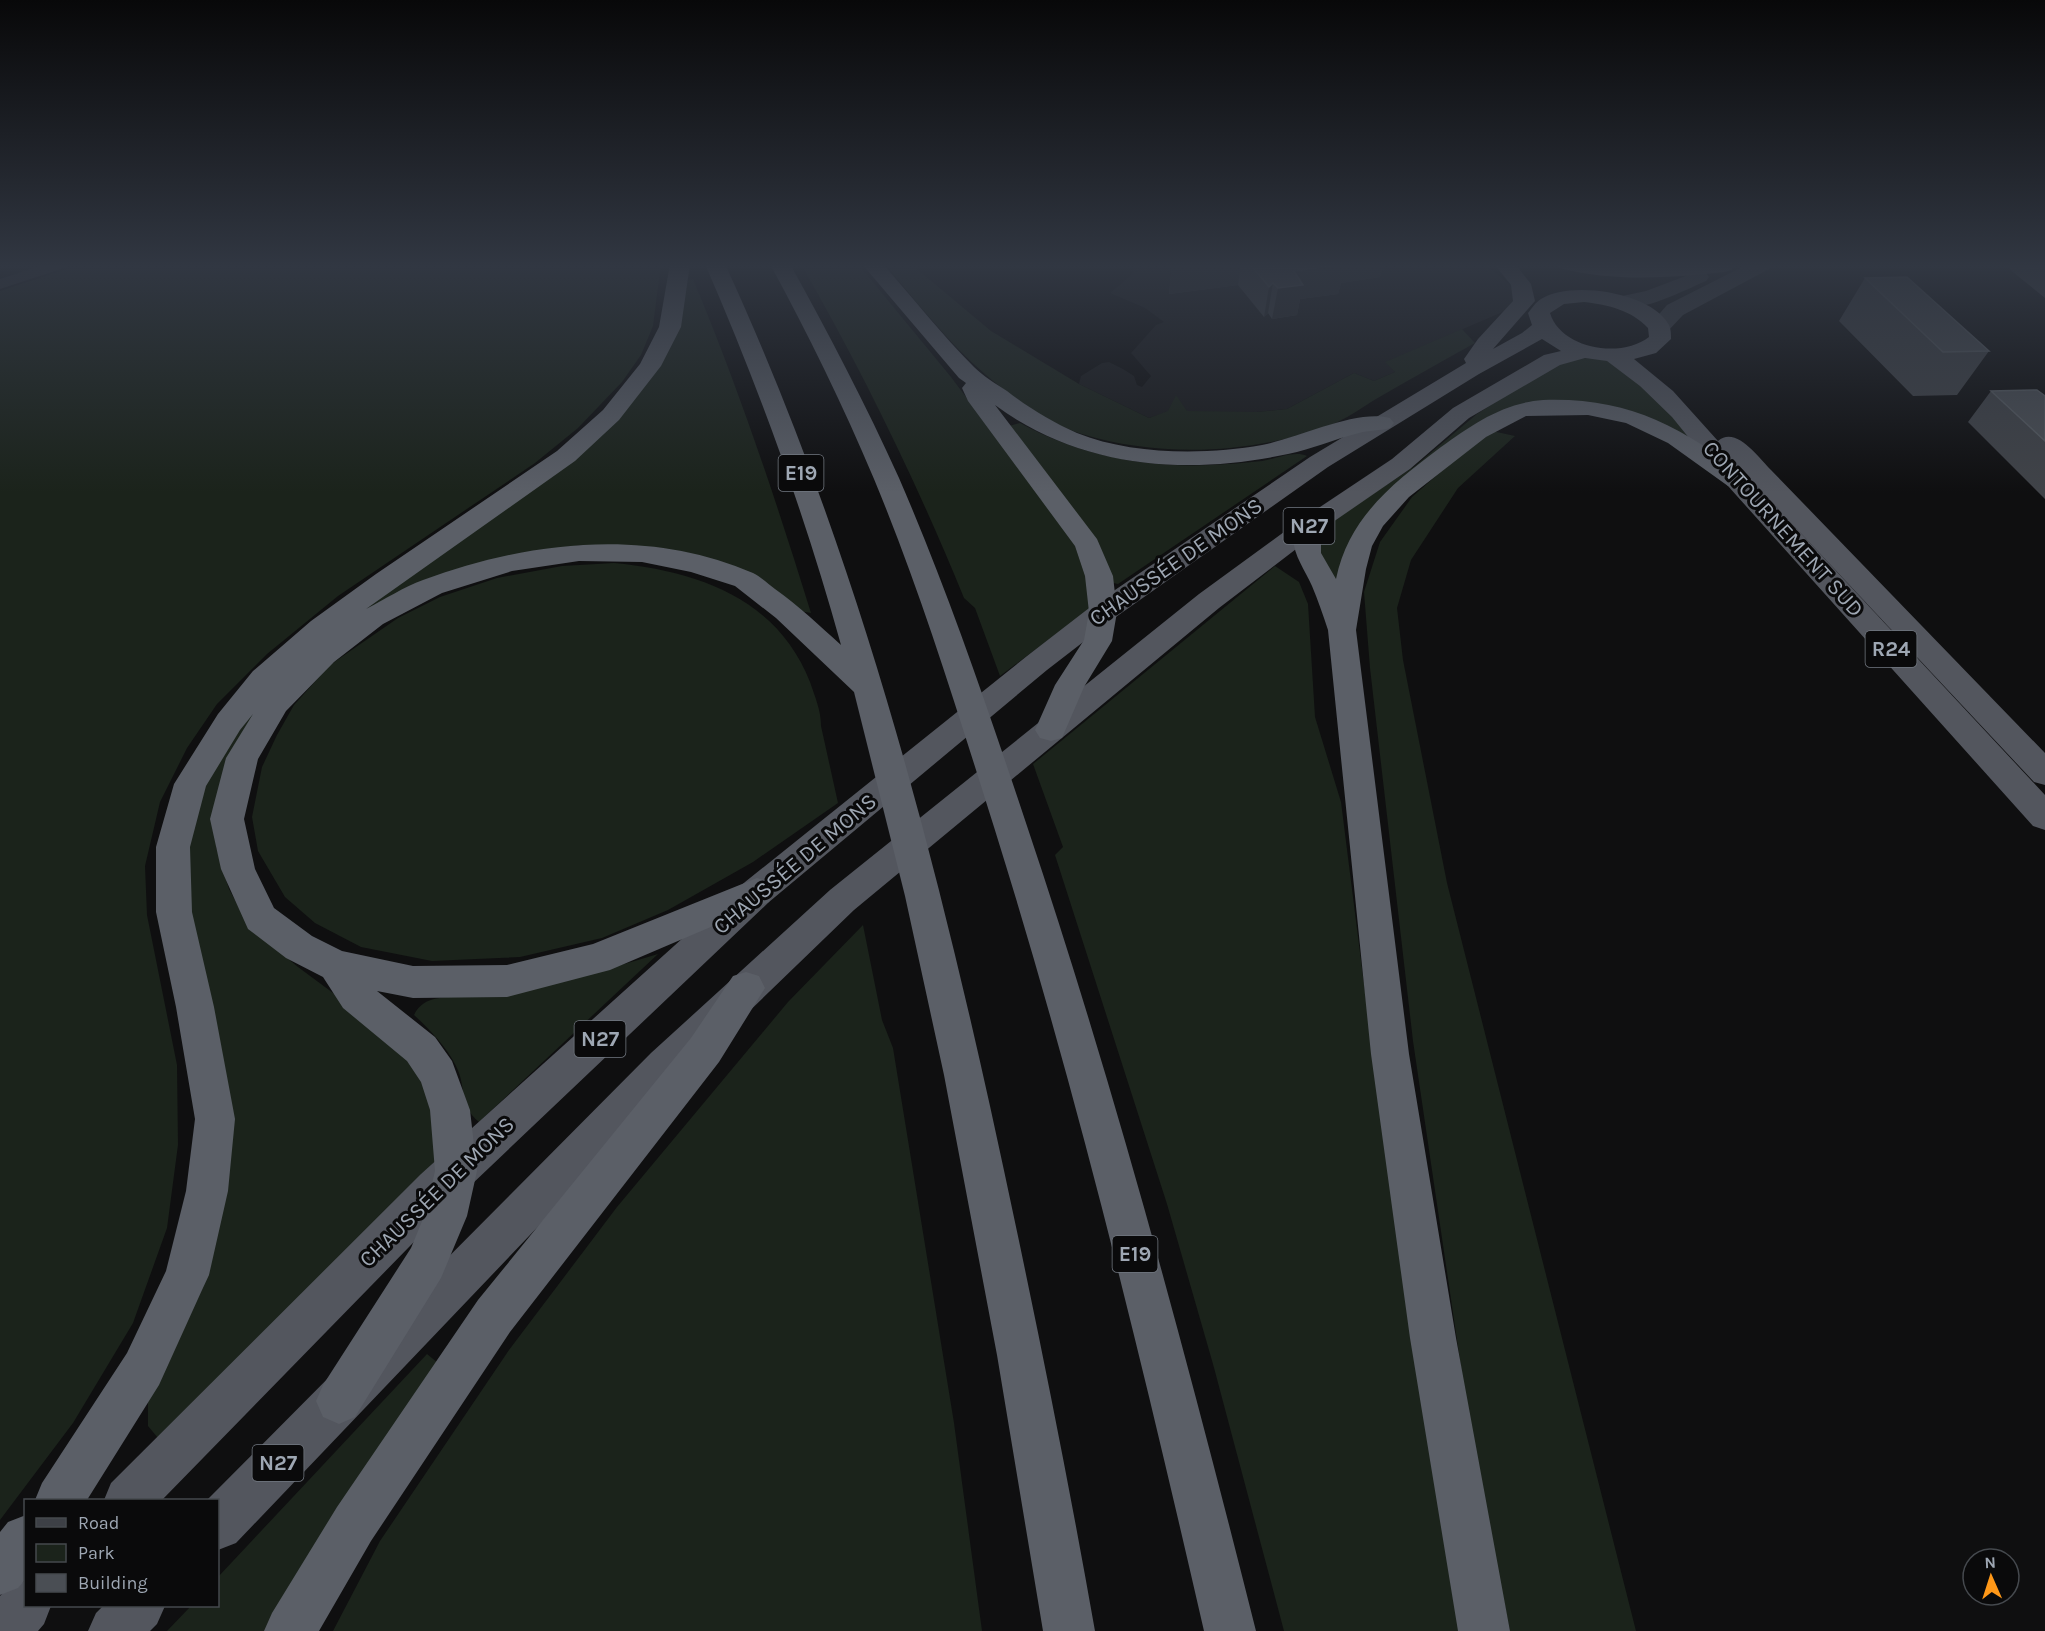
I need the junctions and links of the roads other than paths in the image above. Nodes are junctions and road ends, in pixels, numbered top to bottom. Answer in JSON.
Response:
{"nodes":[{"id":1,"x":663,"y":340,"type":"edge"},
{"id":2,"x":750,"y":340,"type":"edge"},
{"id":3,"x":819,"y":340,"type":"edge"},
{"id":4,"x":939,"y":340,"type":"edge"},
{"id":5,"x":1490,"y":340,"type":"edge"},
{"id":6,"x":1526,"y":340,"type":"edge"},
{"id":7,"x":1561,"y":340,"type":"edge"},
{"id":8,"x":1659,"y":340,"type":"edge"},
{"id":9,"x":1584,"y":351,"type":"junction"},
{"id":10,"x":1647,"y":351,"type":"junction"},
{"id":11,"x":1613,"y":355,"type":"junction"},
{"id":12,"x":1471,"y":369,"type":"junction"},
{"id":13,"x":967,"y":372,"type":"junction"},
{"id":14,"x":1382,"y":423,"type":"junction"},
{"id":15,"x":1737,"y":482,"type":"junction"},
{"id":16,"x":1308,"y":527,"type":"junction"},
{"id":17,"x":1103,"y":612,"type":"junction"},
{"id":18,"x":1342,"y":630,"type":"junction"},
{"id":19,"x":870,"y":689,"type":"junction"},
{"id":20,"x":1051,"y":730,"type":"junction"},
{"id":21,"x":2045,"y":773,"type":"edge"},
{"id":22,"x":2045,"y":817,"type":"edge"},
{"id":23,"x":757,"y":892,"type":"junction"},
{"id":24,"x":336,"y":966,"type":"junction"},
{"id":25,"x":746,"y":988,"type":"junction"},
{"id":26,"x":456,"y":1172,"type":"junction"},
{"id":27,"x":339,"y":1401,"type":"junction"},
{"id":28,"x":61,"y":1499,"type":"edge"},
{"id":29,"x":129,"y":1499,"type":"edge"},
{"id":30,"x":219,"y":1524,"type":"edge"},
{"id":31,"x":24,"y":1542,"type":"edge"},
{"id":32,"x":0,"y":1570,"type":"edge"},
{"id":33,"x":24,"y":1607,"type":"edge"},
{"id":34,"x":137,"y":1607,"type":"edge"},
{"id":35,"x":2,"y":1631,"type":"edge"},
{"id":36,"x":114,"y":1631,"type":"edge"},
{"id":37,"x":290,"y":1631,"type":"edge"},
{"id":38,"x":1069,"y":1631,"type":"edge"},
{"id":39,"x":1230,"y":1631,"type":"edge"},
{"id":40,"x":1484,"y":1631,"type":"edge"}],
"edges":[{"from":1,"to":28,"type":"highway"},
{"from":2,"to":19,"type":"highway","number":"E19"},
{"from":3,"to":39,"type":"highway","number":"E19"},
{"from":4,"to":13,"type":"highway"},
{"from":5,"to":12,"type":"highway"},
{"from":6,"to":12,"type":"highway","name":"CHAUSSÉE DE MONS","number":"N27"},
{"from":7,"to":9,"type":"highway","number":"R24"},
{"from":8,"to":10,"type":"highway"},
{"from":9,"to":11,"type":"highway","number":"R24"},
{"from":9,"to":16,"type":"highway","number":"N27"},
{"from":10,"to":11,"type":"highway","number":"R24"},
{"from":10,"to":21,"type":"highway","name":"CONTOURNEMENT SUD","number":"R24"},
{"from":11,"to":15,"type":"highway","name":"CONTOURNEMENT SUD","number":"R24"},
{"from":12,"to":14,"type":"highway","name":"CHAUSSÉE DE MONS","number":"N27"},
{"from":13,"to":14,"type":"highway"},
{"from":13,"to":17,"type":"highway"},
{"from":14,"to":17,"type":"highway","name":"CHAUSSÉE DE MONS","number":"N27"},
{"from":15,"to":18,"type":"highway"},
{"from":15,"to":22,"type":"highway","name":"CONTOURNEMENT SUD","number":"R24"},
{"from":16,"to":18,"type":"highway"},
{"from":16,"to":20,"type":"highway","number":"N27"},
{"from":17,"to":20,"type":"highway"},
{"from":17,"to":23,"type":"highway","name":"CHAUSSÉE DE MONS","number":"N27"},
{"from":18,"to":40,"type":"highway"},
{"from":19,"to":24,"type":"highway"},
{"from":19,"to":38,"type":"highway","number":"E19"},
{"from":20,"to":25,"type":"highway","number":"N27"},
{"from":23,"to":24,"type":"highway"},
{"from":23,"to":26,"type":"highway","name":"CHAUSSÉE DE MONS","number":"N27"},
{"from":24,"to":26,"type":"highway"},
{"from":25,"to":27,"type":"highway","number":"N27"},
{"from":25,"to":37,"type":"highway"},
{"from":26,"to":27,"type":"highway"},
{"from":26,"to":29,"type":"highway","name":"CHAUSSÉE DE MONS","number":"N27"},
{"from":27,"to":30,"type":"highway","number":"N27"},
{"from":31,"to":32,"type":"highway"},
{"from":33,"to":35,"type":"highway"},
{"from":34,"to":36,"type":"highway"}]}
